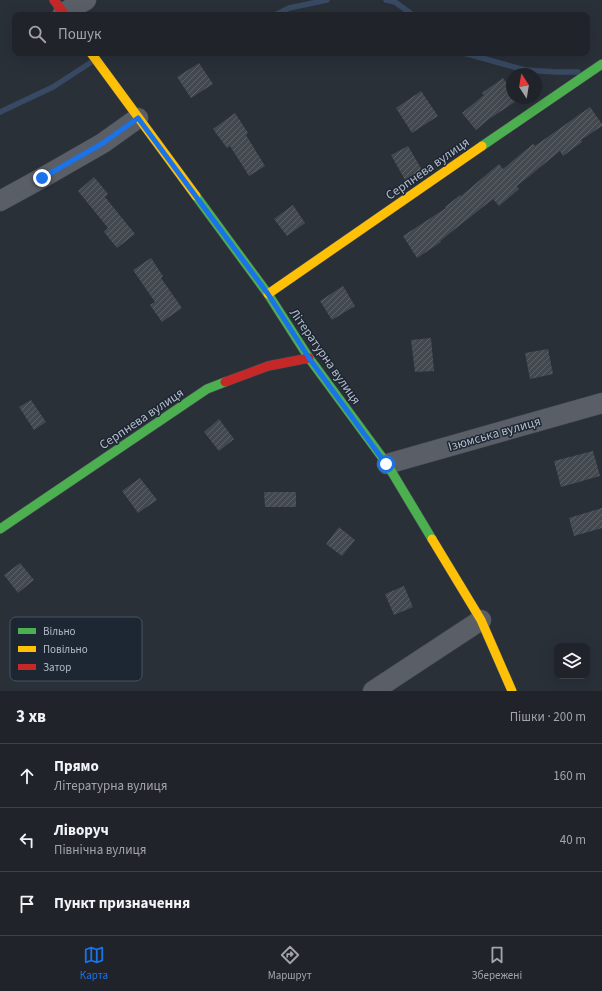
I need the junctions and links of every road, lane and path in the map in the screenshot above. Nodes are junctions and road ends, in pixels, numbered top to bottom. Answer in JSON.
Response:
{"nodes":[{"id":1,"x":86,"y":0,"type":"edge"},
{"id":2,"x":60,"y":9,"type":"edge"},
{"id":3,"x":93,"y":56,"type":"edge"},
{"id":4,"x":602,"y":64,"type":"edge"},
{"id":5,"x":138,"y":118,"type":"junction"},
{"id":6,"x":0,"y":201,"type":"edge"},
{"id":7,"x":268,"y":294,"type":"junction"},
{"id":8,"x":309,"y":358,"type":"junction"},
{"id":9,"x":602,"y":402,"type":"edge"},
{"id":10,"x":386,"y":464,"type":"junction"},
{"id":11,"x":0,"y":529,"type":"edge"},
{"id":12,"x":481,"y":620,"type":"junction"},
{"id":13,"x":373,"y":691,"type":"edge"},
{"id":14,"x":512,"y":691,"type":"edge"}],
"edges":[{"from":1,"to":2,"type":"street"},
{"from":3,"to":5,"type":"street","name":"Літературна вулиця"},
{"from":4,"to":7,"type":"street","name":"Серпнева вулиця"},
{"from":5,"to":6,"type":"street"},
{"from":5,"to":7,"type":"street","name":"Літературна вулиця"},
{"from":7,"to":8,"type":"street","name":"Літературна вулиця"},
{"from":8,"to":10,"type":"street","name":"Літературна вулиця"},
{"from":8,"to":11,"type":"street","name":"Серпнева вулиця"},
{"from":9,"to":10,"type":"street","name":"Ізюмська вулиця"},
{"from":10,"to":12,"type":"street","name":"Літературна вулиця"},
{"from":12,"to":13,"type":"street"},
{"from":12,"to":14,"type":"street","name":"Літературна вулиця"}]}
